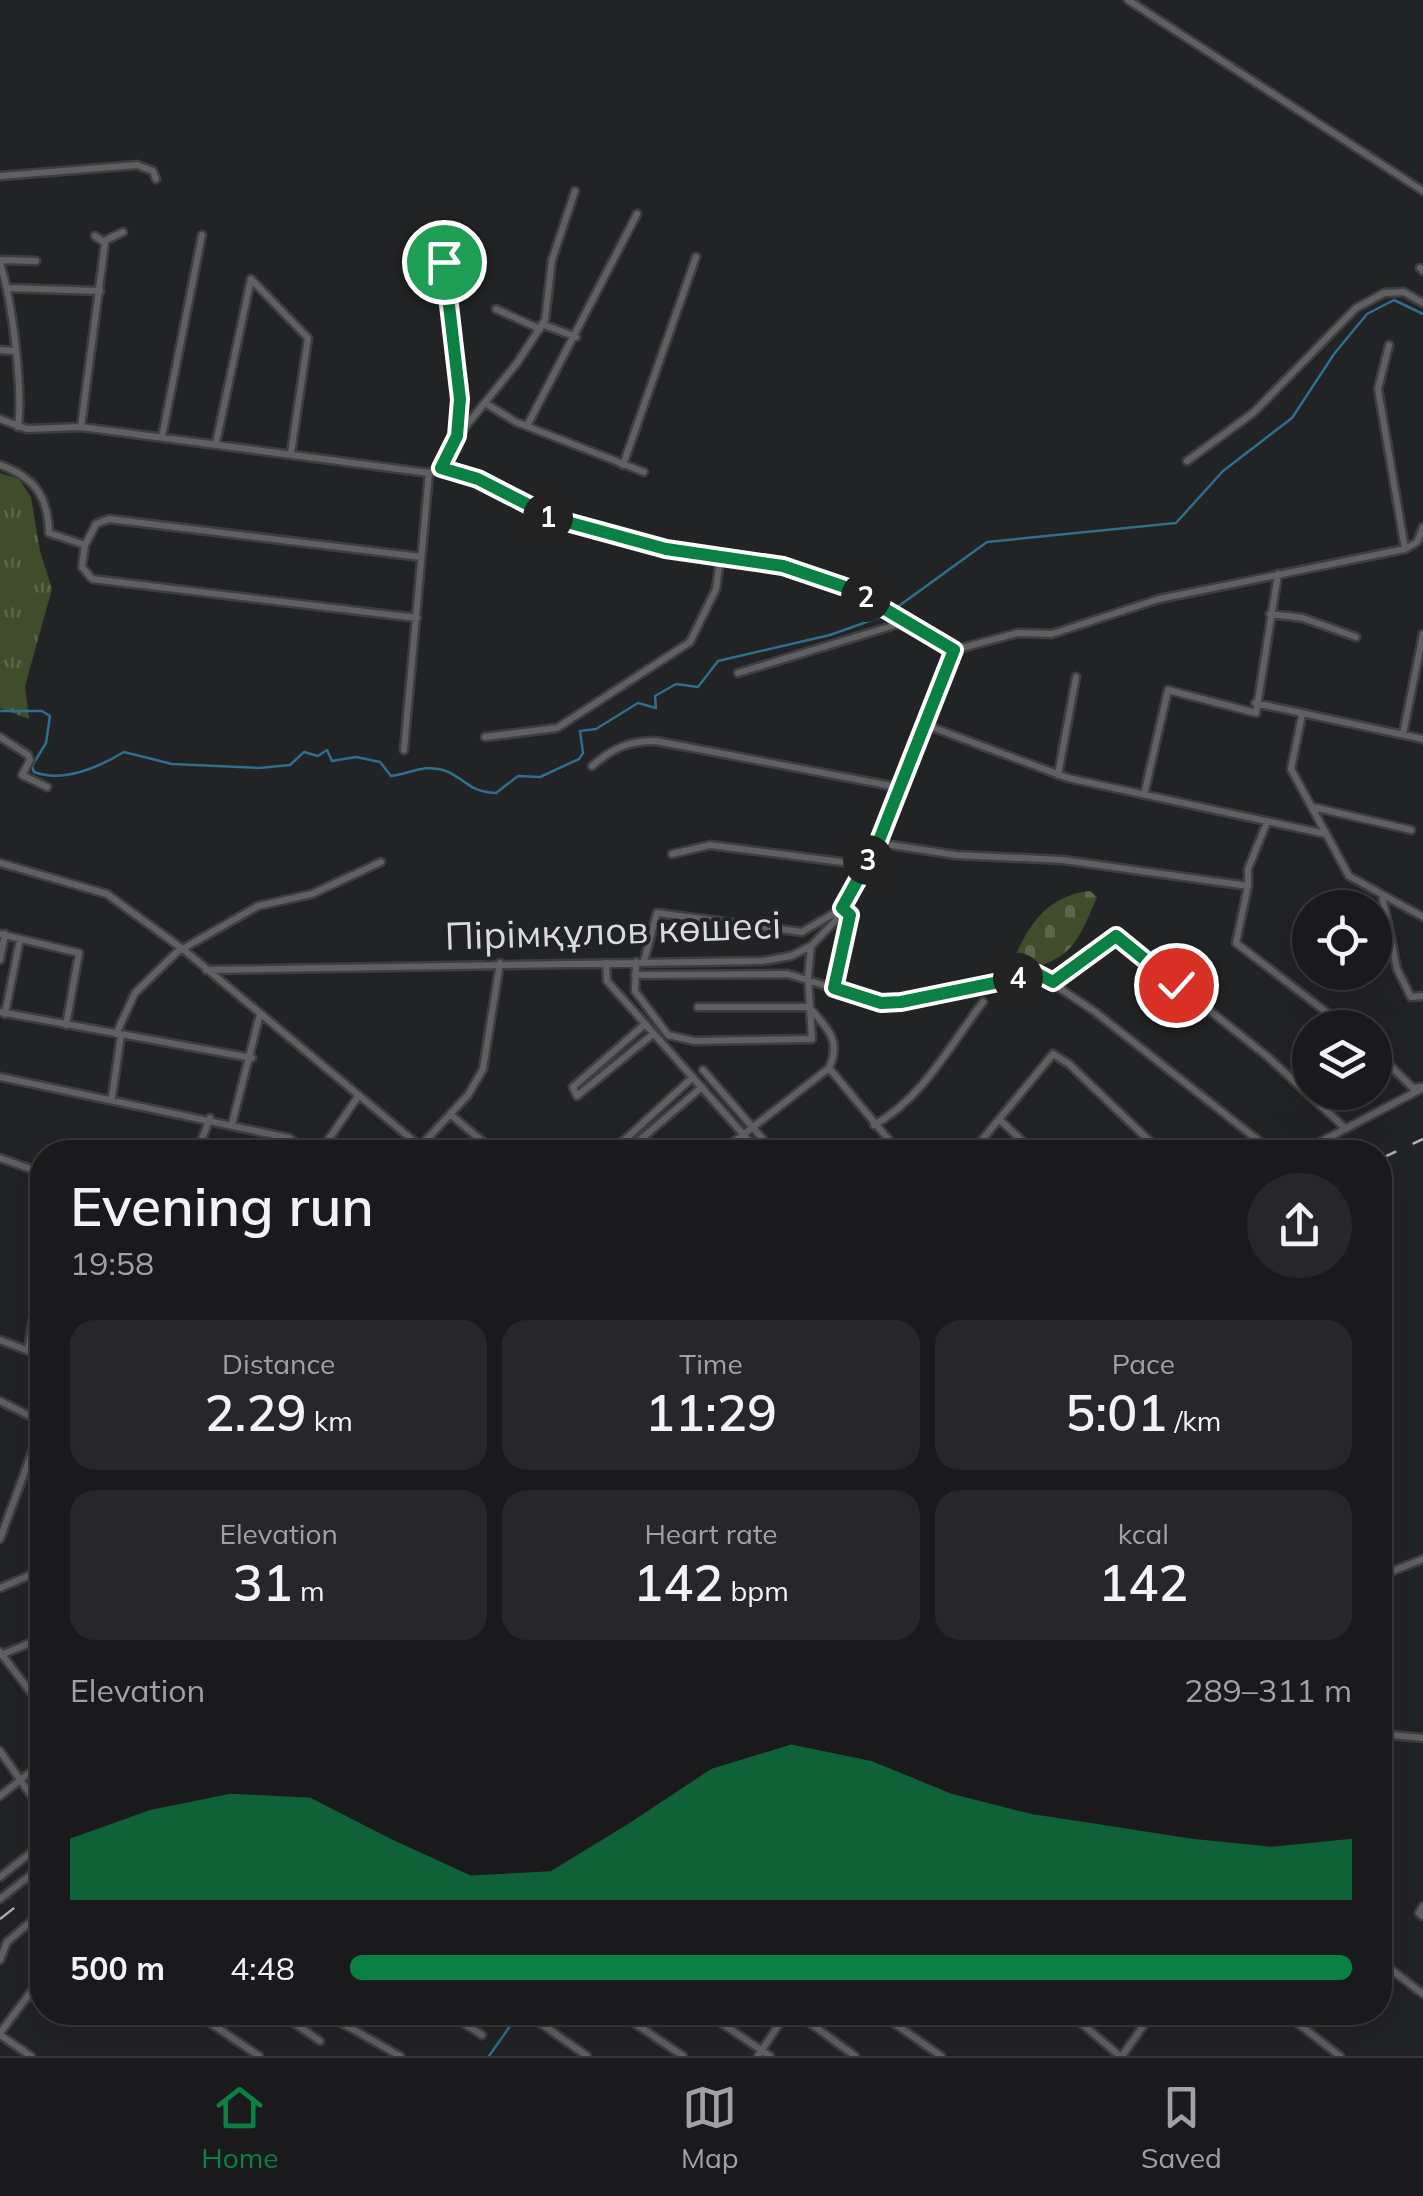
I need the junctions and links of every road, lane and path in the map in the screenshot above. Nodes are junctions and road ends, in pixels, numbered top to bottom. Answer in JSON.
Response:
{"nodes":[{"id":1,"x":1128,"y":0,"type":"edge"},
{"id":2,"x":0,"y":176,"type":"edge"},
{"id":3,"x":156,"y":179,"type":"dead end"},
{"id":4,"x":574,"y":191,"type":"dead end"},
{"id":5,"x":1423,"y":191,"type":"edge"},
{"id":6,"x":638,"y":214,"type":"dead end"},
{"id":7,"x":122,"y":232,"type":"dead end"},
{"id":8,"x":96,"y":236,"type":"dead end"},
{"id":9,"x":202,"y":236,"type":"dead end"},
{"id":10,"x":104,"y":241,"type":"junction"},
{"id":11,"x":443,"y":255,"type":"dead end"},
{"id":12,"x":696,"y":258,"type":"dead end"},
{"id":13,"x":0,"y":261,"type":"edge"},
{"id":14,"x":36,"y":261,"type":"dead end"},
{"id":15,"x":8,"y":288,"type":"junction"},
{"id":16,"x":100,"y":291,"type":"junction"},
{"id":17,"x":3,"y":298,"type":"edge"},
{"id":18,"x":1423,"y":303,"type":"edge"},
{"id":19,"x":496,"y":309,"type":"dead end"},
{"id":20,"x":541,"y":326,"type":"junction"},
{"id":21,"x":576,"y":337,"type":"junction"},
{"id":22,"x":1389,"y":345,"type":"dead end"},
{"id":23,"x":0,"y":350,"type":"edge"},
{"id":24,"x":16,"y":351,"type":"junction"},
{"id":25,"x":485,"y":403,"type":"junction"},
{"id":26,"x":0,"y":419,"type":"edge"},
{"id":27,"x":527,"y":426,"type":"junction"},
{"id":28,"x":82,"y":427,"type":"junction"},
{"id":29,"x":18,"y":428,"type":"junction"},
{"id":30,"x":457,"y":436,"type":"junction"},
{"id":31,"x":162,"y":437,"type":"junction"},
{"id":32,"x":216,"y":443,"type":"junction"},
{"id":33,"x":290,"y":453,"type":"junction"},
{"id":34,"x":1187,"y":462,"type":"dead end"},
{"id":35,"x":623,"y":464,"type":"junction"},
{"id":36,"x":0,"y":466,"type":"edge"},
{"id":37,"x":441,"y":468,"type":"junction"},
{"id":38,"x":429,"y":472,"type":"junction"},
{"id":39,"x":644,"y":472,"type":"dead end"},
{"id":40,"x":1423,"y":527,"type":"edge"},
{"id":41,"x":1420,"y":543,"type":"edge"},
{"id":42,"x":85,"y":545,"type":"junction"},
{"id":43,"x":1405,"y":549,"type":"junction"},
{"id":44,"x":421,"y":558,"type":"junction"},
{"id":45,"x":720,"y":559,"type":"junction"},
{"id":46,"x":1278,"y":574,"type":"junction"},
{"id":47,"x":1270,"y":614,"type":"junction"},
{"id":48,"x":417,"y":618,"type":"junction"},
{"id":49,"x":906,"y":622,"type":"junction"},
{"id":50,"x":1423,"y":634,"type":"edge"},
{"id":51,"x":1356,"y":637,"type":"dead end"},
{"id":52,"x":954,"y":650,"type":"junction"},
{"id":53,"x":1421,"y":656,"type":"edge"},
{"id":54,"x":738,"y":673,"type":"dead end"},
{"id":55,"x":1076,"y":678,"type":"dead end"},
{"id":56,"x":1256,"y":703,"type":"junction"},
{"id":57,"x":1302,"y":714,"type":"junction"},
{"id":58,"x":926,"y":726,"type":"junction"},
{"id":59,"x":1403,"y":734,"type":"junction"},
{"id":60,"x":0,"y":737,"type":"edge"},
{"id":61,"x":485,"y":737,"type":"dead end"},
{"id":62,"x":1423,"y":739,"type":"edge"},
{"id":63,"x":404,"y":750,"type":"dead end"},
{"id":64,"x":592,"y":766,"type":"dead end"},
{"id":65,"x":1058,"y":775,"type":"junction"},
{"id":66,"x":897,"y":787,"type":"junction"},
{"id":67,"x":47,"y":788,"type":"dead end"},
{"id":68,"x":1144,"y":795,"type":"junction"},
{"id":69,"x":1311,"y":807,"type":"junction"},
{"id":70,"x":1267,"y":822,"type":"junction"},
{"id":71,"x":1411,"y":830,"type":"dead end"},
{"id":72,"x":1326,"y":834,"type":"junction"},
{"id":73,"x":878,"y":843,"type":"junction"},
{"id":74,"x":672,"y":854,"type":"dead end"},
{"id":75,"x":381,"y":862,"type":"dead end"},
{"id":76,"x":0,"y":864,"type":"edge"},
{"id":77,"x":865,"y":865,"type":"junction"},
{"id":78,"x":1248,"y":886,"type":"junction"},
{"id":79,"x":1375,"y":890,"type":"edge"},
{"id":80,"x":1392,"y":900,"type":"edge"},
{"id":81,"x":842,"y":908,"type":"junction"},
{"id":82,"x":1423,"y":917,"type":"edge"},
{"id":83,"x":2,"y":934,"type":"edge"},
{"id":84,"x":20,"y":939,"type":"junction"},
{"id":85,"x":1392,"y":944,"type":"edge"},
{"id":86,"x":812,"y":946,"type":"junction"},
{"id":87,"x":184,"y":950,"type":"junction"},
{"id":88,"x":0,"y":960,"type":"edge"},
{"id":89,"x":640,"y":961,"type":"junction"},
{"id":90,"x":500,"y":964,"type":"junction"},
{"id":91,"x":606,"y":964,"type":"junction"},
{"id":92,"x":206,"y":970,"type":"junction"},
{"id":93,"x":635,"y":975,"type":"junction"},
{"id":94,"x":808,"y":976,"type":"junction"},
{"id":95,"x":1053,"y":982,"type":"junction"},
{"id":96,"x":834,"y":988,"type":"junction"},
{"id":97,"x":1423,"y":996,"type":"edge"},
{"id":98,"x":983,"y":1002,"type":"dead end"},
{"id":99,"x":698,"y":1007,"type":"dead end"},
{"id":100,"x":809,"y":1007,"type":"junction"},
{"id":101,"x":1323,"y":1010,"type":"edge"},
{"id":102,"x":3,"y":1013,"type":"edge"},
{"id":103,"x":260,"y":1014,"type":"junction"},
{"id":104,"x":66,"y":1025,"type":"junction"},
{"id":105,"x":644,"y":1025,"type":"junction"},
{"id":106,"x":118,"y":1034,"type":"junction"},
{"id":107,"x":653,"y":1034,"type":"junction"},
{"id":108,"x":252,"y":1058,"type":"junction"},
{"id":109,"x":829,"y":1068,"type":"junction"},
{"id":110,"x":1392,"y":1068,"type":"edge"},
{"id":111,"x":703,"y":1070,"type":"dead end"},
{"id":112,"x":0,"y":1077,"type":"edge"},
{"id":113,"x":693,"y":1077,"type":"junction"},
{"id":114,"x":702,"y":1087,"type":"junction"},
{"id":115,"x":1423,"y":1087,"type":"edge"},
{"id":116,"x":358,"y":1096,"type":"junction"},
{"id":117,"x":112,"y":1098,"type":"junction"},
{"id":118,"x":450,"y":1114,"type":"junction"},
{"id":119,"x":210,"y":1118,"type":"junction"},
{"id":120,"x":1000,"y":1120,"type":"junction"},
{"id":121,"x":232,"y":1124,"type":"junction"},
{"id":122,"x":874,"y":1125,"type":"junction"},
{"id":123,"x":751,"y":1126,"type":"junction"},
{"id":124,"x":1346,"y":1129,"type":"junction"},
{"id":125,"x":742,"y":1134,"type":"junction"},
{"id":126,"x":202,"y":1140,"type":"edge"},
{"id":127,"x":293,"y":1140,"type":"edge"},
{"id":128,"x":328,"y":1140,"type":"edge"},
{"id":129,"x":408,"y":1140,"type":"edge"},
{"id":130,"x":430,"y":1140,"type":"edge"},
{"id":131,"x":481,"y":1140,"type":"edge"},
{"id":132,"x":620,"y":1140,"type":"edge"},
{"id":133,"x":637,"y":1140,"type":"edge"},
{"id":134,"x":735,"y":1140,"type":"edge"},
{"id":135,"x":747,"y":1140,"type":"edge"},
{"id":136,"x":763,"y":1140,"type":"edge"},
{"id":137,"x":888,"y":1140,"type":"edge"},
{"id":138,"x":982,"y":1140,"type":"edge"},
{"id":139,"x":1021,"y":1140,"type":"edge"},
{"id":140,"x":1148,"y":1140,"type":"edge"},
{"id":141,"x":1257,"y":1140,"type":"edge"},
{"id":142,"x":1324,"y":1140,"type":"edge"},
{"id":143,"x":0,"y":1158,"type":"edge"},
{"id":144,"x":30,"y":1169,"type":"edge"},
{"id":145,"x":30,"y":1338,"type":"edge"},
{"id":146,"x":0,"y":1340,"type":"edge"},
{"id":147,"x":28,"y":1351,"type":"joint"},
{"id":148,"x":0,"y":1403,"type":"edge"},
{"id":149,"x":30,"y":1418,"type":"edge"},
{"id":150,"x":30,"y":1457,"type":"edge"},
{"id":151,"x":0,"y":1538,"type":"edge"},
{"id":152,"x":1423,"y":1559,"type":"edge"},
{"id":153,"x":1392,"y":1571,"type":"edge"},
{"id":154,"x":30,"y":1575,"type":"edge"},
{"id":155,"x":0,"y":1588,"type":"edge"},
{"id":156,"x":30,"y":1643,"type":"edge"},
{"id":157,"x":1,"y":1654,"type":"edge"},
{"id":158,"x":30,"y":1692,"type":"edge"},
{"id":159,"x":1392,"y":1735,"type":"edge"},
{"id":160,"x":1423,"y":1738,"type":"edge"},
{"id":161,"x":0,"y":1751,"type":"edge"},
{"id":162,"x":30,"y":1773,"type":"edge"},
{"id":163,"x":21,"y":1780,"type":"junction"},
{"id":164,"x":30,"y":1793,"type":"edge"},
{"id":165,"x":0,"y":1796,"type":"edge"},
{"id":166,"x":30,"y":1853,"type":"edge"},
{"id":167,"x":30,"y":1875,"type":"edge"},
{"id":168,"x":0,"y":1877,"type":"edge"},
{"id":169,"x":0,"y":1899,"type":"edge"},
{"id":170,"x":1423,"y":1906,"type":"edge"},
{"id":171,"x":1423,"y":1916,"type":"edge"},
{"id":172,"x":30,"y":1922,"type":"edge"},
{"id":173,"x":0,"y":1960,"type":"edge"},
{"id":174,"x":1392,"y":1970,"type":"edge"},
{"id":175,"x":30,"y":1990,"type":"edge"},
{"id":176,"x":1423,"y":1994,"type":"edge"},
{"id":177,"x":213,"y":2025,"type":"edge"},
{"id":178,"x":297,"y":2025,"type":"edge"},
{"id":179,"x":345,"y":2025,"type":"edge"},
{"id":180,"x":466,"y":2025,"type":"edge"},
{"id":181,"x":542,"y":2025,"type":"edge"},
{"id":182,"x":637,"y":2025,"type":"edge"},
{"id":183,"x":722,"y":2025,"type":"edge"},
{"id":184,"x":778,"y":2025,"type":"edge"},
{"id":185,"x":813,"y":2025,"type":"edge"},
{"id":186,"x":897,"y":2025,"type":"edge"},
{"id":187,"x":1084,"y":2025,"type":"edge"},
{"id":188,"x":1144,"y":2025,"type":"edge"},
{"id":189,"x":1300,"y":2025,"type":"edge"},
{"id":190,"x":0,"y":2034,"type":"edge"},
{"id":191,"x":482,"y":2035,"type":"dead end"},
{"id":192,"x":320,"y":2041,"type":"dead end"},
{"id":193,"x":760,"y":2053,"type":"edge"},
{"id":194,"x":31,"y":2056,"type":"edge"},
{"id":195,"x":259,"y":2056,"type":"edge"},
{"id":196,"x":400,"y":2056,"type":"edge"},
{"id":197,"x":587,"y":2056,"type":"edge"},
{"id":198,"x":683,"y":2056,"type":"edge"},
{"id":199,"x":770,"y":2056,"type":"edge"},
{"id":200,"x":855,"y":2056,"type":"edge"},
{"id":201,"x":942,"y":2056,"type":"edge"},
{"id":202,"x":1121,"y":2056,"type":"edge"},
{"id":203,"x":1340,"y":2056,"type":"edge"}],
"edges":[{"from":1,"to":5,"type":"street"},
{"from":2,"to":3,"type":"street"},
{"from":4,"to":20,"type":"street"},
{"from":6,"to":21,"type":"street"},
{"from":7,"to":10,"type":"street"},
{"from":8,"to":10,"type":"street"},
{"from":9,"to":31,"type":"street"},
{"from":10,"to":16,"type":"street"},
{"from":11,"to":30,"type":"street"},
{"from":12,"to":35,"type":"street"},
{"from":13,"to":14,"type":"street"},
{"from":13,"to":15,"type":"street"},
{"from":15,"to":16,"type":"street"},
{"from":15,"to":17,"type":"street"},
{"from":16,"to":28,"type":"street"},
{"from":17,"to":24,"type":"street"},
{"from":18,"to":34,"type":"street"},
{"from":19,"to":20,"type":"street"},
{"from":20,"to":21,"type":"street"},
{"from":20,"to":25,"type":"street"},
{"from":21,"to":27,"type":"street"},
{"from":22,"to":43,"type":"street"},
{"from":23,"to":24,"type":"street"},
{"from":24,"to":29,"type":"street"},
{"from":25,"to":27,"type":"street"},
{"from":25,"to":30,"type":"street"},
{"from":26,"to":29,"type":"street"},
{"from":27,"to":35,"type":"street"},
{"from":28,"to":29,"type":"street"},
{"from":28,"to":31,"type":"street"},
{"from":30,"to":37,"type":"street"},
{"from":31,"to":32,"type":"street"},
{"from":32,"to":33,"type":"street"},
{"from":32,"to":33,"type":"street"},
{"from":33,"to":38,"type":"street"},
{"from":35,"to":39,"type":"street"},
{"from":36,"to":42,"type":"street"},
{"from":37,"to":38,"type":"street"},
{"from":37,"to":45,"type":"street"},
{"from":38,"to":44,"type":"street"},
{"from":40,"to":41,"type":"street"},
{"from":41,"to":43,"type":"street"},
{"from":42,"to":44,"type":"street"},
{"from":42,"to":48,"type":"street"},
{"from":43,"to":46,"type":"street"},
{"from":44,"to":48,"type":"street"},
{"from":45,"to":49,"type":"street"},
{"from":45,"to":61,"type":"street"},
{"from":46,"to":47,"type":"street"},
{"from":46,"to":52,"type":"street"},
{"from":47,"to":51,"type":"street"},
{"from":47,"to":56,"type":"street"},
{"from":48,"to":63,"type":"street"},
{"from":49,"to":52,"type":"street"},
{"from":49,"to":54,"type":"street"},
{"from":50,"to":53,"type":"street"},
{"from":52,"to":58,"type":"street","name":"Пірімқұлов көшесі"},
{"from":53,"to":59,"type":"street"},
{"from":55,"to":65,"type":"street"},
{"from":56,"to":57,"type":"street"},
{"from":56,"to":68,"type":"street"},
{"from":57,"to":59,"type":"street"},
{"from":57,"to":69,"type":"street"},
{"from":58,"to":65,"type":"street"},
{"from":58,"to":66,"type":"street","name":"Пірімқұлов көшесі"},
{"from":59,"to":62,"type":"street"},
{"from":60,"to":67,"type":"street"},
{"from":64,"to":66,"type":"street"},
{"from":65,"to":68,"type":"street"},
{"from":66,"to":73,"type":"street","name":"Пірімқұлов көшесі"},
{"from":68,"to":70,"type":"street"},
{"from":69,"to":71,"type":"street"},
{"from":69,"to":72,"type":"street"},
{"from":70,"to":72,"type":"street"},
{"from":70,"to":78,"type":"street"},
{"from":72,"to":79,"type":"street"},
{"from":73,"to":77,"type":"street","name":"Пірімқұлов көшесі"},
{"from":73,"to":78,"type":"street"},
{"from":74,"to":77,"type":"street"},
{"from":75,"to":87,"type":"street"},
{"from":76,"to":87,"type":"street"},
{"from":77,"to":81,"type":"street","name":"Пірімқұлов көшесі"},
{"from":78,"to":101,"type":"street"},
{"from":80,"to":82,"type":"street"},
{"from":81,"to":86,"type":"street","name":"Пірімқұлов көшесі"},
{"from":81,"to":89,"type":"street"},
{"from":81,"to":96,"type":"street"},
{"from":83,"to":84,"type":"street"},
{"from":83,"to":88,"type":"street"},
{"from":84,"to":102,"type":"street"},
{"from":84,"to":104,"type":"street"},
{"from":85,"to":97,"type":"street"},
{"from":86,"to":89,"type":"street","name":"Пірімқұлов көшесі"},
{"from":86,"to":94,"type":"street"},
{"from":87,"to":92,"type":"street"},
{"from":87,"to":106,"type":"street"},
{"from":89,"to":91,"type":"street","name":"Пірімқұлов көшесі"},
{"from":89,"to":93,"type":"street"},
{"from":90,"to":91,"type":"street","name":"Пірімқұлов көшесі"},
{"from":90,"to":92,"type":"street","name":"Пірімқұлов көшесі"},
{"from":90,"to":118,"type":"street"},
{"from":91,"to":105,"type":"street"},
{"from":92,"to":103,"type":"street"},
{"from":93,"to":94,"type":"street"},
{"from":93,"to":100,"type":"street"},
{"from":94,"to":96,"type":"street"},
{"from":94,"to":100,"type":"street"},
{"from":95,"to":96,"type":"street"},
{"from":95,"to":124,"type":"street"},
{"from":95,"to":141,"type":"street"},
{"from":98,"to":122,"type":"street"},
{"from":99,"to":100,"type":"street"},
{"from":100,"to":109,"type":"street"},
{"from":102,"to":104,"type":"street"},
{"from":103,"to":108,"type":"street"},
{"from":103,"to":116,"type":"street"},
{"from":104,"to":106,"type":"street"},
{"from":105,"to":107,"type":"street"},
{"from":105,"to":107,"type":"street"},
{"from":106,"to":108,"type":"street"},
{"from":106,"to":117,"type":"street"},
{"from":107,"to":113,"type":"street"},
{"from":108,"to":121,"type":"street"},
{"from":109,"to":122,"type":"street"},
{"from":109,"to":123,"type":"street"},
{"from":110,"to":115,"type":"street"},
{"from":111,"to":123,"type":"street"},
{"from":112,"to":117,"type":"street"},
{"from":113,"to":114,"type":"street"},
{"from":113,"to":132,"type":"street"},
{"from":114,"to":125,"type":"street"},
{"from":114,"to":133,"type":"street"},
{"from":115,"to":124,"type":"street"},
{"from":116,"to":128,"type":"street"},
{"from":116,"to":129,"type":"street"},
{"from":117,"to":119,"type":"street"},
{"from":118,"to":130,"type":"street"},
{"from":118,"to":131,"type":"street"},
{"from":119,"to":121,"type":"street"},
{"from":119,"to":126,"type":"street"},
{"from":120,"to":138,"type":"street"},
{"from":120,"to":139,"type":"street"},
{"from":120,"to":140,"type":"street"},
{"from":121,"to":127,"type":"street"},
{"from":122,"to":137,"type":"street"},
{"from":123,"to":125,"type":"street"},
{"from":123,"to":136,"type":"street"},
{"from":124,"to":142,"type":"street"},
{"from":125,"to":134,"type":"street"},
{"from":125,"to":135,"type":"street"},
{"from":143,"to":144,"type":"street"},
{"from":145,"to":147,"type":"street"},
{"from":146,"to":147,"type":"street"},
{"from":148,"to":149,"type":"street"},
{"from":150,"to":151,"type":"street"},
{"from":152,"to":153,"type":"street"},
{"from":154,"to":155,"type":"street"},
{"from":156,"to":157,"type":"street"},
{"from":157,"to":158,"type":"street"},
{"from":159,"to":160,"type":"street"},
{"from":161,"to":163,"type":"street"},
{"from":162,"to":163,"type":"street"},
{"from":163,"to":164,"type":"street"},
{"from":163,"to":165,"type":"street"},
{"from":166,"to":168,"type":"street"},
{"from":167,"to":169,"type":"street"},
{"from":170,"to":171,"type":"street"},
{"from":172,"to":173,"type":"street"},
{"from":174,"to":176,"type":"street"},
{"from":175,"to":190,"type":"street"},
{"from":177,"to":195,"type":"street"},
{"from":178,"to":192,"type":"street"},
{"from":179,"to":196,"type":"street"},
{"from":180,"to":191,"type":"street"},
{"from":181,"to":197,"type":"street"},
{"from":182,"to":198,"type":"street"},
{"from":183,"to":193,"type":"street"},
{"from":184,"to":193,"type":"street"},
{"from":185,"to":200,"type":"street"},
{"from":186,"to":201,"type":"street"},
{"from":187,"to":202,"type":"street"},
{"from":188,"to":202,"type":"street"},
{"from":189,"to":203,"type":"street"},
{"from":190,"to":194,"type":"street"},
{"from":193,"to":199,"type":"street"}]}
